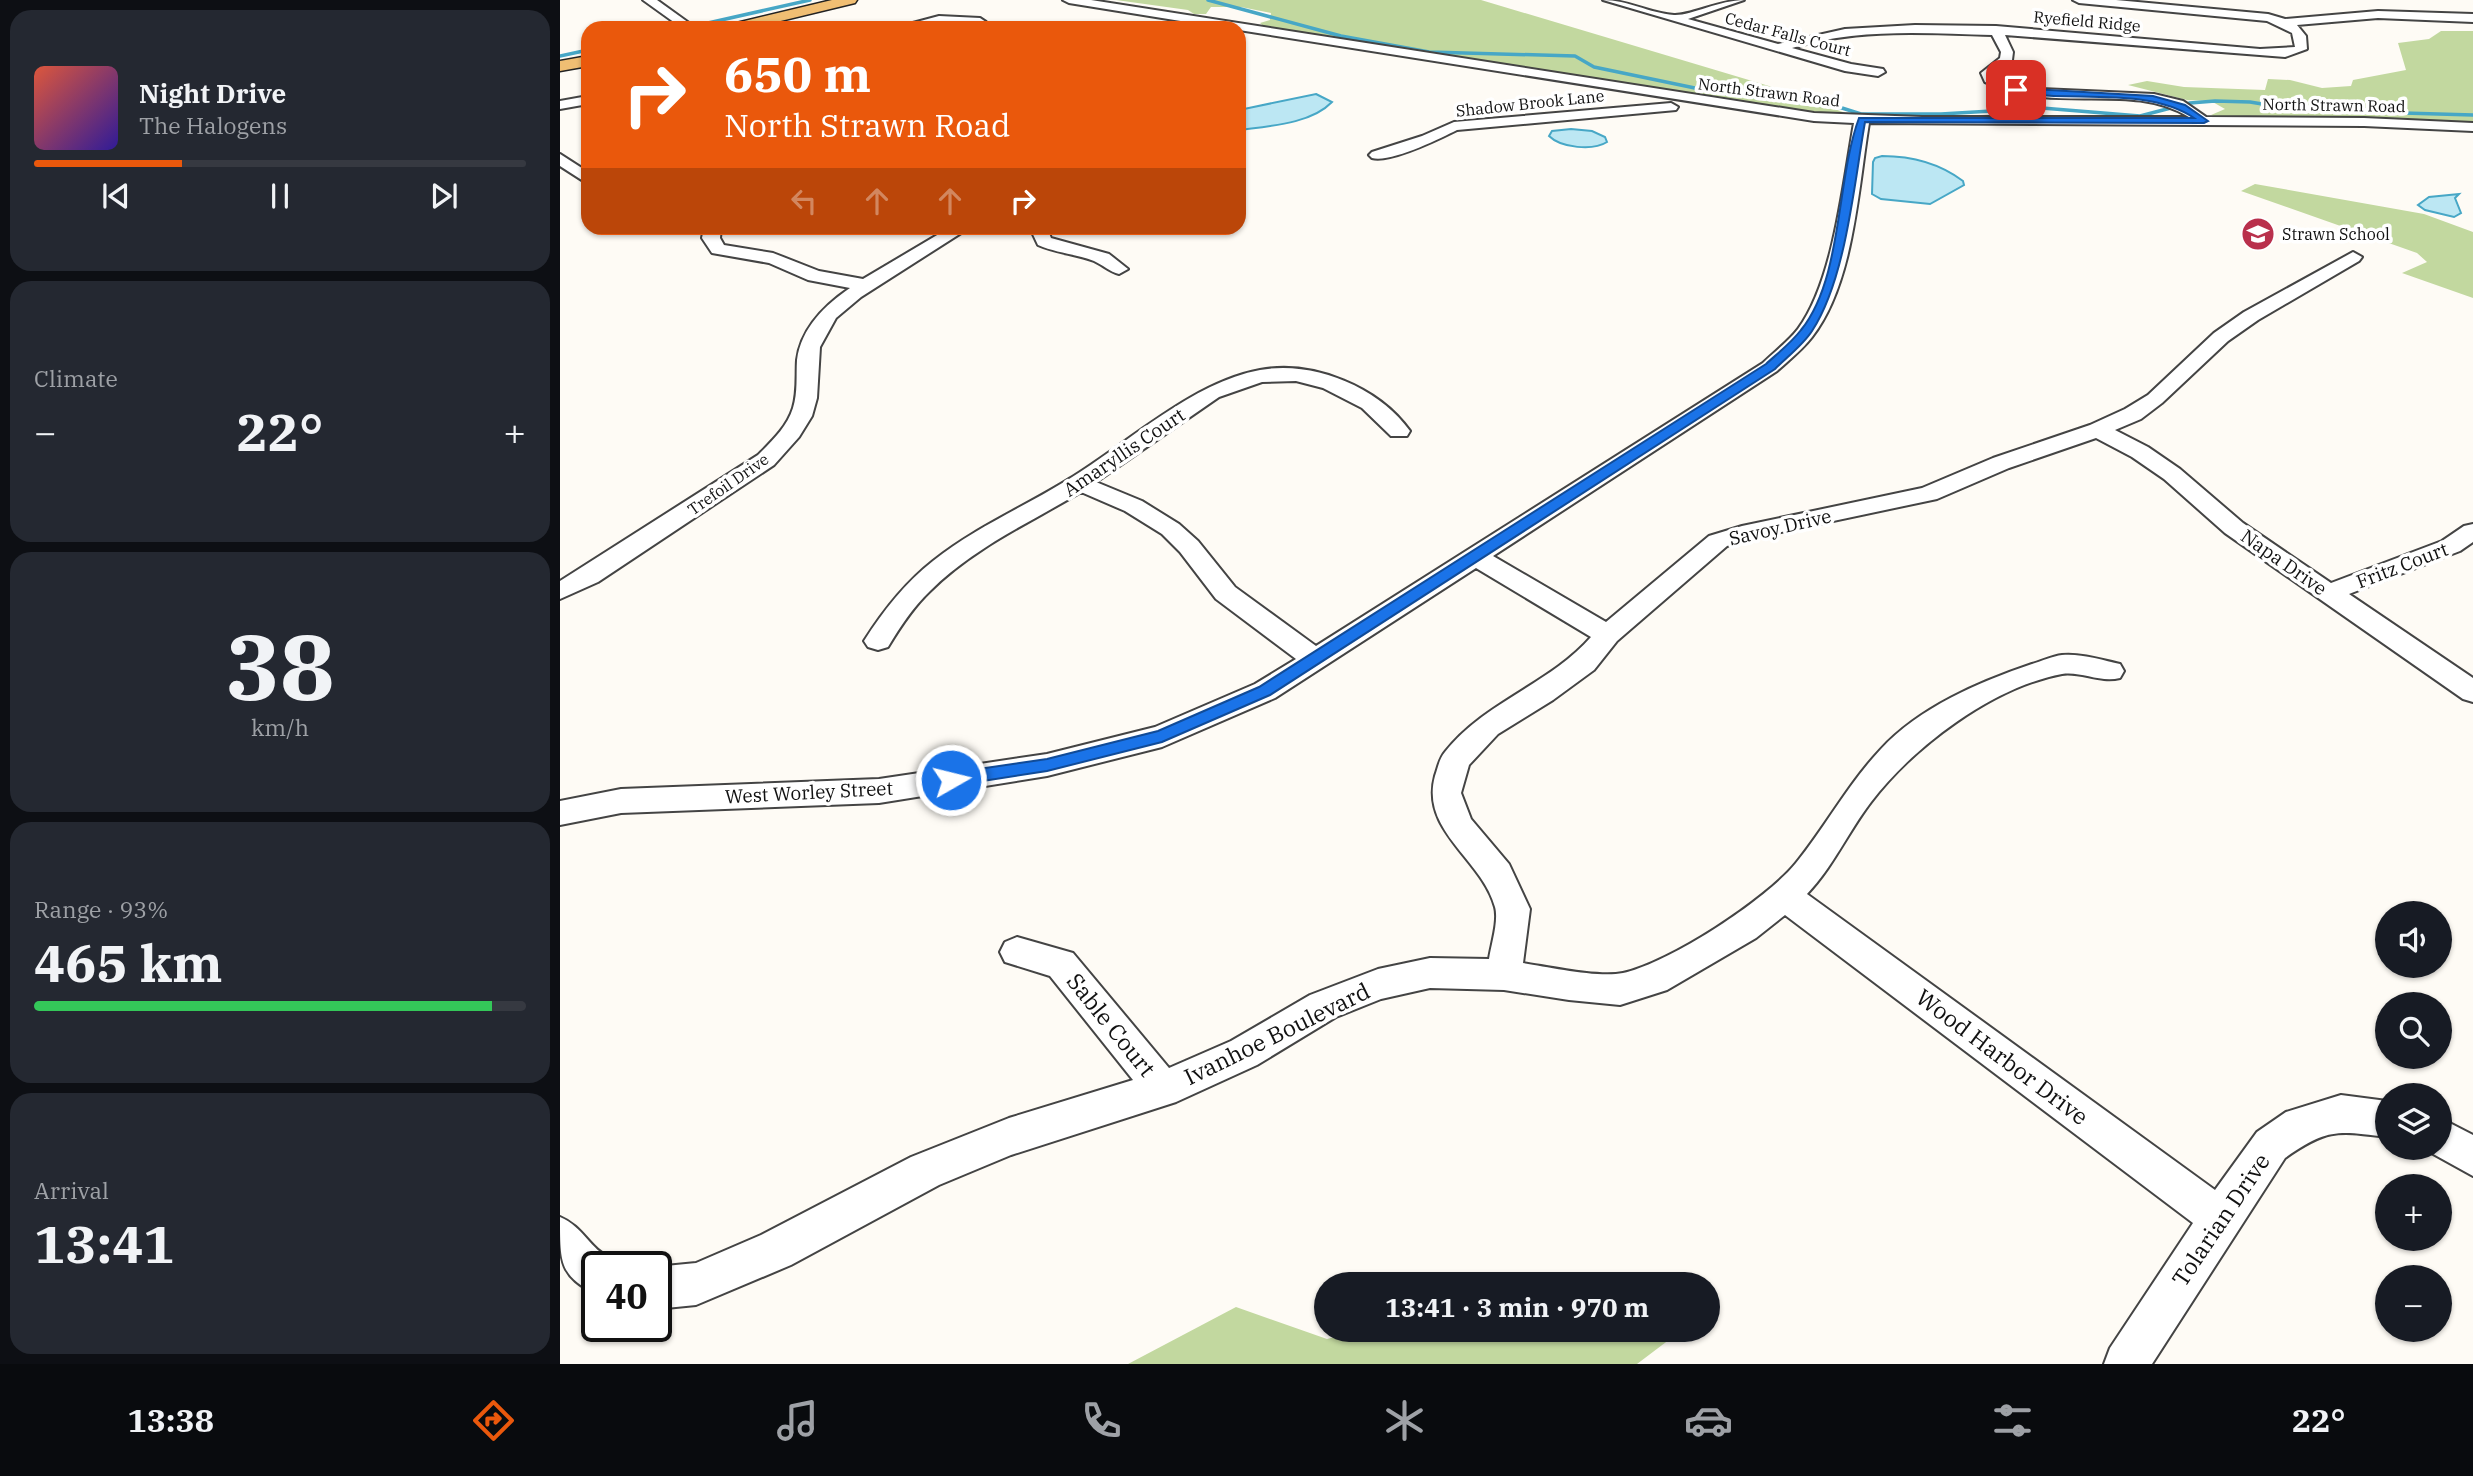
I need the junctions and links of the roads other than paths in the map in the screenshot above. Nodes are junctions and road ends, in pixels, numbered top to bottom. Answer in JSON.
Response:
{"nodes":[{"id":1,"x":649,"y":0,"type":"edge"},
{"id":2,"x":850,"y":0,"type":"edge"},
{"id":3,"x":1069,"y":0,"type":"edge"},
{"id":4,"x":1609,"y":0,"type":"edge"},
{"id":5,"x":1738,"y":0,"type":"edge"},
{"id":6,"x":2079,"y":0,"type":"edge"},
{"id":7,"x":2120,"y":2,"type":"edge"},
{"id":8,"x":2473,"y":18,"type":"edge"},
{"id":9,"x":1674,"y":19,"type":"junction"},
{"id":10,"x":680,"y":21,"type":"edge"},
{"id":11,"x":762,"y":21,"type":"edge"},
{"id":12,"x":934,"y":21,"type":"edge"},
{"id":13,"x":960,"y":21,"type":"edge"},
{"id":14,"x":1201,"y":21,"type":"edge"},
{"id":15,"x":2283,"y":23,"type":"junction"},
{"id":16,"x":1246,"y":28,"type":"edge"},
{"id":17,"x":1996,"y":30,"type":"junction"},
{"id":18,"x":1777,"y":48,"type":"junction"},
{"id":19,"x":581,"y":62,"type":"edge"},
{"id":20,"x":560,"y":66,"type":"edge"},
{"id":21,"x":1878,"y":72,"type":"dead end"},
{"id":22,"x":1689,"y":99,"type":"junction"},
{"id":23,"x":581,"y":101,"type":"edge"},
{"id":24,"x":560,"y":105,"type":"edge"},
{"id":25,"x":2199,"y":116,"type":"junction"},
{"id":26,"x":1862,"y":120,"type":"junction"},
{"id":27,"x":2473,"y":127,"type":"edge"},
{"id":28,"x":1377,"y":155,"type":"dead end"},
{"id":29,"x":560,"y":159,"type":"edge"},
{"id":30,"x":581,"y":174,"type":"edge"},
{"id":31,"x":711,"y":235,"type":"edge"},
{"id":32,"x":948,"y":235,"type":"edge"},
{"id":33,"x":1042,"y":235,"type":"edge"},
{"id":34,"x":2353,"y":257,"type":"dead end"},
{"id":35,"x":1119,"y":269,"type":"dead end"},
{"id":36,"x":865,"y":285,"type":"junction"},
{"id":37,"x":2098,"y":430,"type":"junction"},
{"id":38,"x":1399,"y":431,"type":"dead end"},
{"id":39,"x":1079,"y":483,"type":"junction"},
{"id":40,"x":2473,"y":531,"type":"edge"},
{"id":41,"x":1476,"y":557,"type":"junction"},
{"id":42,"x":560,"y":591,"type":"edge"},
{"id":43,"x":2328,"y":593,"type":"junction"},
{"id":44,"x":1608,"y":635,"type":"junction"},
{"id":45,"x":878,"y":641,"type":"dead end"},
{"id":46,"x":1316,"y":659,"type":"junction"},
{"id":47,"x":2110,"y":671,"type":"dead end"},
{"id":48,"x":2473,"y":692,"type":"edge"},
{"id":49,"x":560,"y":813,"type":"edge"},
{"id":50,"x":1785,"y":896,"type":"junction"},
{"id":51,"x":1017,"y":952,"type":"dead end"},
{"id":52,"x":1504,"y":975,"type":"junction"},
{"id":53,"x":1163,"y":1088,"type":"junction"},
{"id":54,"x":2375,"y":1117,"type":"edge"},
{"id":55,"x":2452,"y":1144,"type":"edge"},
{"id":56,"x":2473,"y":1157,"type":"edge"},
{"id":57,"x":2220,"y":1219,"type":"junction"},
{"id":58,"x":560,"y":1238,"type":"edge"},
{"id":59,"x":581,"y":1264,"type":"edge"},
{"id":60,"x":672,"y":1286,"type":"edge"},
{"id":61,"x":2126,"y":1364,"type":"edge"}],
"edges":[{"from":1,"to":10,"type":"street"},
{"from":2,"to":11,"type":"main road"},
{"from":3,"to":14,"type":"street","name":"North Strawn Road"},
{"from":4,"to":9,"type":"street","name":"Cedar Falls Court"},
{"from":5,"to":9,"type":"street"},
{"from":6,"to":7,"type":"street"},
{"from":7,"to":15,"type":"street"},
{"from":8,"to":15,"type":"street"},
{"from":9,"to":18,"type":"street","name":"Cedar Falls Court"},
{"from":12,"to":13,"type":"street"},
{"from":15,"to":17,"type":"street","name":"Ryefield Ridge"},
{"from":16,"to":22,"type":"street","name":"North Strawn Road"},
{"from":17,"to":18,"type":"street","name":"Ryefield Ridge"},
{"from":17,"to":25,"type":"street"},
{"from":18,"to":21,"type":"street","name":"Cedar Falls Court"},
{"from":19,"to":20,"type":"main road"},
{"from":22,"to":26,"type":"street","name":"North Strawn Road"},
{"from":22,"to":28,"type":"street","name":"Shadow Brook Lane"},
{"from":23,"to":24,"type":"street"},
{"from":25,"to":26,"type":"street","name":"North Strawn Road"},
{"from":25,"to":27,"type":"street","name":"North Strawn Road"},
{"from":26,"to":41,"type":"street","name":"West Worley Street"},
{"from":29,"to":30,"type":"street"},
{"from":31,"to":36,"type":"street"},
{"from":32,"to":36,"type":"street","name":"Trefoil Drive"},
{"from":33,"to":35,"type":"street"},
{"from":34,"to":37,"type":"street","name":"Savoy Drive"},
{"from":36,"to":42,"type":"street","name":"Trefoil Drive"},
{"from":37,"to":43,"type":"street","name":"Napa Drive"},
{"from":37,"to":44,"type":"street","name":"Savoy Drive"},
{"from":38,"to":39,"type":"street","name":"Amaryllis Court"},
{"from":39,"to":45,"type":"street","name":"Amaryllis Court"},
{"from":39,"to":46,"type":"street"},
{"from":40,"to":43,"type":"street","name":"Fritz Court"},
{"from":41,"to":44,"type":"street"},
{"from":41,"to":46,"type":"street","name":"West Worley Street"},
{"from":43,"to":48,"type":"street","name":"Napa Drive"},
{"from":44,"to":52,"type":"street","name":"Savoy Drive"},
{"from":46,"to":49,"type":"street","name":"West Worley Street"},
{"from":47,"to":50,"type":"street","name":"Ivanhoe Boulevard"},
{"from":50,"to":52,"type":"street","name":"Ivanhoe Boulevard"},
{"from":50,"to":57,"type":"street","name":"Wood Harbor Drive"},
{"from":51,"to":53,"type":"street","name":"Sable Court"},
{"from":52,"to":53,"type":"street","name":"Ivanhoe Boulevard"},
{"from":53,"to":60,"type":"street","name":"Ivanhoe Boulevard"},
{"from":54,"to":57,"type":"street","name":"Tolarian Drive"},
{"from":55,"to":56,"type":"street"},
{"from":57,"to":61,"type":"street","name":"Tolarian Drive"},
{"from":58,"to":59,"type":"street"}]}
